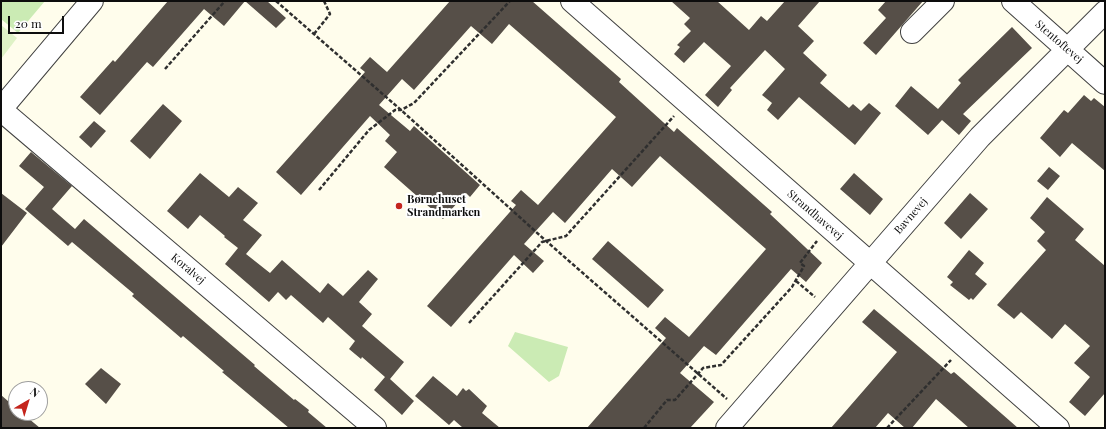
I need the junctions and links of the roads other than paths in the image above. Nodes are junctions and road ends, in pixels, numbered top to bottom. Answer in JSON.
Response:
{"nodes":[{"id":1,"x":92,"y":1,"type":"edge"},
{"id":2,"x":572,"y":1,"type":"edge"},
{"id":3,"x":943,"y":1,"type":"edge"},
{"id":4,"x":1012,"y":1,"type":"edge"},
{"id":5,"x":1105,"y":12,"type":"edge"},
{"id":6,"x":912,"y":32,"type":"dead end"},
{"id":7,"x":1068,"y":49,"type":"junction"},
{"id":8,"x":1105,"y":83,"type":"edge"},
{"id":9,"x":1,"y":110,"type":"edge"},
{"id":10,"x":870,"y":263,"type":"junction"},
{"id":11,"x":375,"y":428,"type":"edge"},
{"id":12,"x":726,"y":428,"type":"edge"},
{"id":13,"x":1058,"y":428,"type":"edge"}],
"edges":[{"from":1,"to":9,"type":"street"},
{"from":2,"to":10,"type":"street","name":"Strandhavevej"},
{"from":3,"to":6,"type":"street"},
{"from":4,"to":7,"type":"street","name":"Stentoftevej"},
{"from":5,"to":7,"type":"street","name":"Bavnevej"},
{"from":7,"to":8,"type":"street","name":"Stentoftevej"},
{"from":7,"to":10,"type":"street","name":"Bavnevej"},
{"from":9,"to":11,"type":"street","name":"Koralvej"},
{"from":10,"to":12,"type":"street","name":"Bavnevej"},
{"from":10,"to":13,"type":"street","name":"Strandhavevej"}]}
